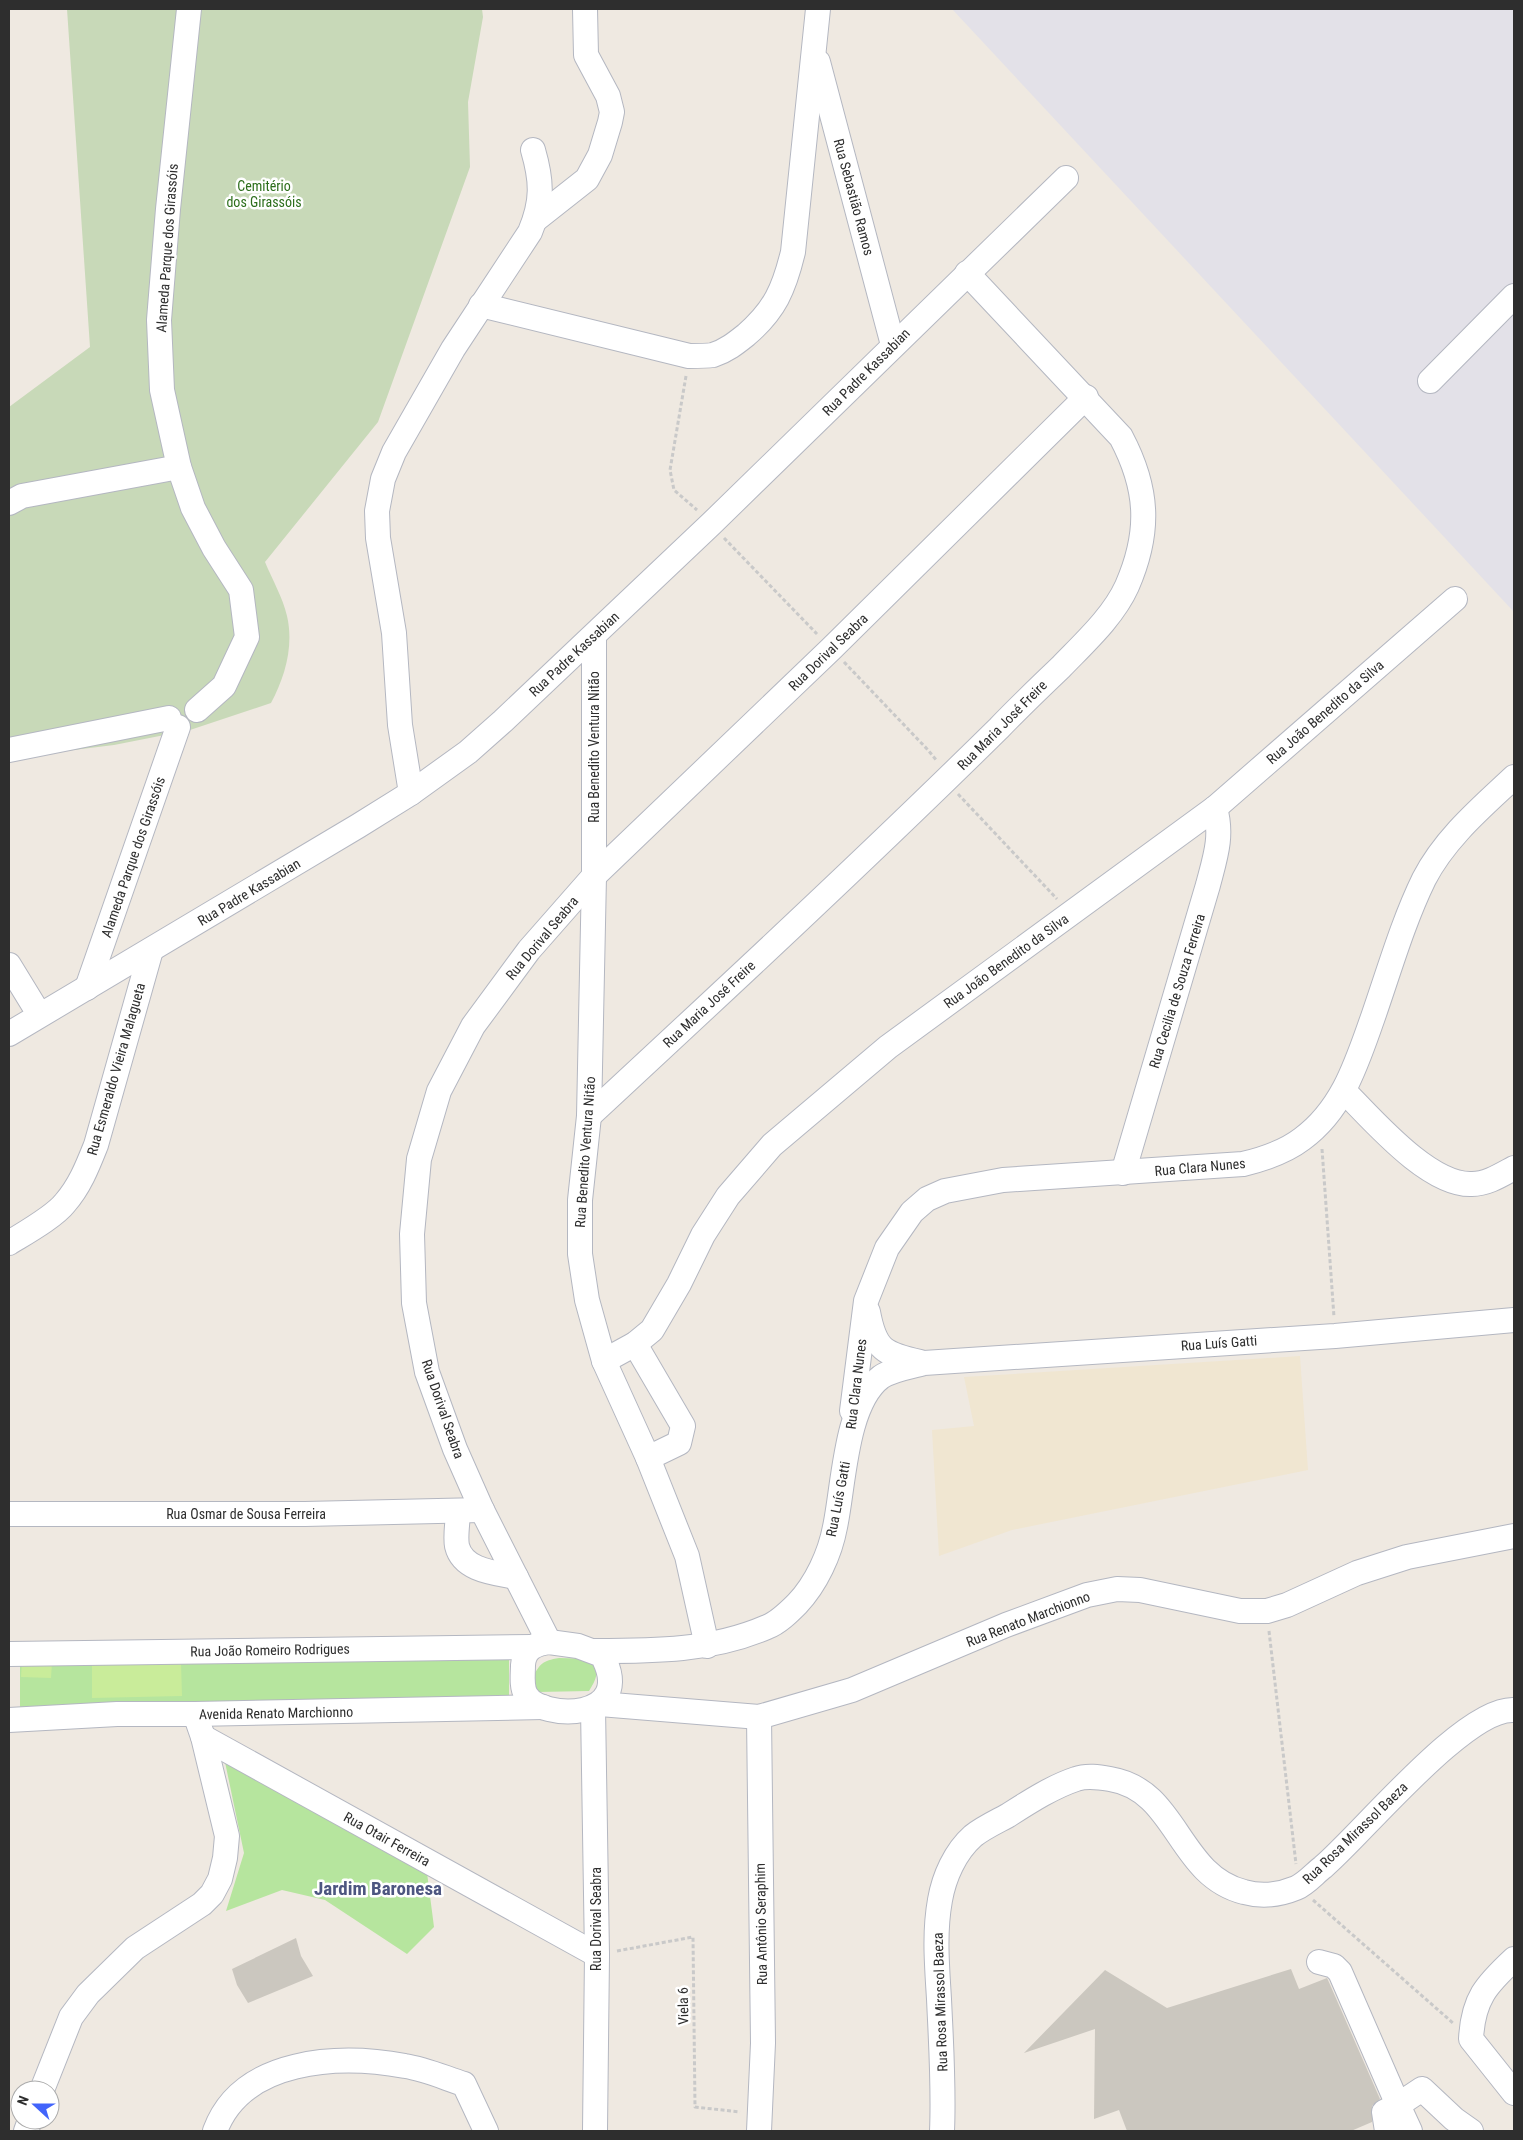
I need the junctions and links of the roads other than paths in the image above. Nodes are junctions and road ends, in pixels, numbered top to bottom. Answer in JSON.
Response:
{"nodes":[{"id":1,"x":190,"y":9,"type":"edge"},
{"id":2,"x":585,"y":9,"type":"edge"},
{"id":3,"x":818,"y":9,"type":"edge"},
{"id":4,"x":814,"y":48,"type":"junction"},
{"id":5,"x":533,"y":150,"type":"dead end"},
{"id":6,"x":1066,"y":178,"type":"dead end"},
{"id":7,"x":535,"y":220,"type":"junction"},
{"id":8,"x":966,"y":273,"type":"junction"},
{"id":9,"x":1514,"y":296,"type":"edge"},
{"id":10,"x":481,"y":305,"type":"junction"},
{"id":11,"x":893,"y":345,"type":"junction"},
{"id":12,"x":1430,"y":381,"type":"dead end"},
{"id":13,"x":1086,"y":397,"type":"junction"},
{"id":14,"x":179,"y":467,"type":"junction"},
{"id":15,"x":9,"y":503,"type":"edge"},
{"id":16,"x":1455,"y":600,"type":"dead end"},
{"id":17,"x":594,"y":636,"type":"junction"},
{"id":18,"x":197,"y":710,"type":"dead end"},
{"id":19,"x":9,"y":750,"type":"edge"},
{"id":20,"x":1514,"y":777,"type":"edge"},
{"id":21,"x":411,"y":793,"type":"junction"},
{"id":22,"x":1215,"y":808,"type":"junction"},
{"id":23,"x":594,"y":876,"type":"junction"},
{"id":24,"x":151,"y":950,"type":"junction"},
{"id":25,"x":9,"y":965,"type":"edge"},
{"id":26,"x":87,"y":988,"type":"junction"},
{"id":27,"x":40,"y":1014,"type":"junction"},
{"id":28,"x":9,"y":1034,"type":"edge"},
{"id":29,"x":1344,"y":1092,"type":"junction"},
{"id":30,"x":589,"y":1116,"type":"junction"},
{"id":31,"x":1514,"y":1168,"type":"edge"},
{"id":32,"x":1123,"y":1173,"type":"junction"},
{"id":33,"x":9,"y":1243,"type":"edge"},
{"id":34,"x":866,"y":1301,"type":"junction"},
{"id":35,"x":1514,"y":1320,"type":"edge"},
{"id":36,"x":635,"y":1344,"type":"junction"},
{"id":37,"x":604,"y":1361,"type":"junction"},
{"id":38,"x":924,"y":1363,"type":"junction"},
{"id":39,"x":849,"y":1440,"type":"junction"},
{"id":40,"x":648,"y":1458,"type":"junction"},
{"id":41,"x":482,"y":1510,"type":"junction"},
{"id":42,"x":458,"y":1511,"type":"junction"},
{"id":43,"x":9,"y":1514,"type":"edge"},
{"id":44,"x":1514,"y":1536,"type":"edge"},
{"id":45,"x":516,"y":1577,"type":"junction"},
{"id":46,"x":540,"y":1644,"type":"junction"},
{"id":47,"x":707,"y":1646,"type":"junction"},
{"id":48,"x":596,"y":1651,"type":"junction"},
{"id":49,"x":9,"y":1654,"type":"edge"},
{"id":50,"x":597,"y":1706,"type":"junction"},
{"id":51,"x":543,"y":1707,"type":"junction"},
{"id":52,"x":1514,"y":1710,"type":"edge"},
{"id":53,"x":195,"y":1714,"type":"junction"},
{"id":54,"x":759,"y":1717,"type":"junction"},
{"id":55,"x":9,"y":1720,"type":"edge"},
{"id":56,"x":203,"y":1737,"type":"junction"},
{"id":57,"x":597,"y":1955,"type":"junction"},
{"id":58,"x":1514,"y":1959,"type":"edge"},
{"id":59,"x":1319,"y":1962,"type":"dead end"},
{"id":60,"x":46,"y":2080,"type":"edge"},
{"id":61,"x":1514,"y":2094,"type":"edge"},
{"id":62,"x":1398,"y":2105,"type":"junction"},
{"id":63,"x":761,"y":2123,"type":"edge"},
{"id":64,"x":218,"y":2129,"type":"edge"},
{"id":65,"x":486,"y":2131,"type":"edge"},
{"id":66,"x":595,"y":2131,"type":"edge"},
{"id":67,"x":942,"y":2131,"type":"edge"},
{"id":68,"x":1387,"y":2131,"type":"edge"},
{"id":69,"x":1410,"y":2131,"type":"edge"},
{"id":70,"x":1471,"y":2131,"type":"edge"}],
"edges":[{"from":1,"to":14,"type":"street","name":"Alameda Parque dos Girassóis"},
{"from":2,"to":7,"type":"street"},
{"from":3,"to":4,"type":"street"},
{"from":4,"to":10,"type":"street"},
{"from":4,"to":11,"type":"street","name":"Rua Sebastião Ramos"},
{"from":5,"to":7,"type":"street"},
{"from":6,"to":8,"type":"street","name":"Rua Padre Kassabian"},
{"from":7,"to":10,"type":"street"},
{"from":8,"to":11,"type":"street","name":"Rua Padre Kassabian"},
{"from":8,"to":13,"type":"street","name":"Rua Maria José Freire"},
{"from":9,"to":12,"type":"street"},
{"from":10,"to":21,"type":"street"},
{"from":11,"to":17,"type":"street","name":"Rua Padre Kassabian"},
{"from":13,"to":23,"type":"street","name":"Rua Dorival Seabra"},
{"from":13,"to":30,"type":"street","name":"Rua Maria José Freire"},
{"from":14,"to":15,"type":"street"},
{"from":14,"to":18,"type":"street","name":"Alameda Parque dos Girassóis"},
{"from":16,"to":22,"type":"street","name":"Rua João Benedito da Silva"},
{"from":17,"to":21,"type":"street","name":"Rua Padre Kassabian"},
{"from":17,"to":23,"type":"street","name":"Rua Benedito Ventura Nitão"},
{"from":19,"to":26,"type":"street","name":"Alameda Parque dos Girassóis"},
{"from":20,"to":29,"type":"street","name":"Rua Clara Nunes"},
{"from":21,"to":24,"type":"street","name":"Rua Padre Kassabian"},
{"from":22,"to":32,"type":"street","name":"Rua Cecilia de Souza Ferreira"},
{"from":22,"to":36,"type":"street","name":"Rua João Benedito da Silva"},
{"from":23,"to":30,"type":"street","name":"Rua Benedito Ventura Nitão"},
{"from":23,"to":41,"type":"street","name":"Rua Dorival Seabra"},
{"from":24,"to":26,"type":"street","name":"Rua Padre Kassabian"},
{"from":24,"to":33,"type":"street","name":"Rua Esmeraldo Vieira Malagueta"},
{"from":25,"to":27,"type":"street"},
{"from":26,"to":27,"type":"street","name":"Rua Padre Kassabian"},
{"from":27,"to":28,"type":"street","name":"Rua Padre Kassabian"},
{"from":29,"to":31,"type":"street"},
{"from":29,"to":32,"type":"street","name":"Rua Clara Nunes"},
{"from":30,"to":37,"type":"street","name":"Rua Benedito Ventura Nitão"},
{"from":32,"to":34,"type":"street","name":"Rua Clara Nunes"},
{"from":34,"to":38,"type":"street","name":"Rua Luís Gatti"},
{"from":34,"to":39,"type":"street","name":"Rua Clara Nunes"},
{"from":35,"to":38,"type":"street","name":"Rua Luís Gatti"},
{"from":36,"to":37,"type":"street","name":"Rua João Benedito da Silva"},
{"from":36,"to":40,"type":"street"},
{"from":37,"to":40,"type":"street","name":"Rua Benedito Ventura Nitão"},
{"from":38,"to":39,"type":"street","name":"Rua Luís Gatti"},
{"from":39,"to":47,"type":"street","name":"Rua Luís Gatti"},
{"from":40,"to":47,"type":"street","name":"Rua Benedito Ventura Nitão"},
{"from":41,"to":42,"type":"street","name":"Rua Osmar de Sousa Ferreira"},
{"from":41,"to":45,"type":"street","name":"Rua Dorival Seabra"},
{"from":42,"to":43,"type":"street","name":"Rua Osmar de Sousa Ferreira"},
{"from":42,"to":45,"type":"street"},
{"from":44,"to":54,"type":"street","name":"Rua Renato Marchionno"},
{"from":45,"to":46,"type":"street","name":"Rua Dorival Seabra"},
{"from":46,"to":48,"type":"street"},
{"from":46,"to":49,"type":"street","name":"Rua João Romeiro Rodrigues"},
{"from":46,"to":51,"type":"street"},
{"from":47,"to":48,"type":"street","name":"Rua Luís Gatti"},
{"from":48,"to":50,"type":"street"},
{"from":50,"to":51,"type":"street"},
{"from":50,"to":54,"type":"street","name":"Rua Renato Marchionno"},
{"from":50,"to":57,"type":"street","name":"Rua Dorival Seabra"},
{"from":51,"to":53,"type":"street","name":"Avenida Renato Marchionno"},
{"from":52,"to":67,"type":"street","name":"Rua Rosa Mirassol Baeza"},
{"from":53,"to":55,"type":"street","name":"Avenida Renato Marchionno"},
{"from":53,"to":56,"type":"street"},
{"from":54,"to":63,"type":"street","name":"Rua Antônio Seraphim"},
{"from":56,"to":57,"type":"street","name":"Rua Otair Ferreira"},
{"from":56,"to":60,"type":"street"},
{"from":57,"to":66,"type":"street","name":"Rua Dorival Seabra"},
{"from":58,"to":61,"type":"street"},
{"from":59,"to":62,"type":"street"},
{"from":62,"to":68,"type":"street"},
{"from":62,"to":69,"type":"street"},
{"from":62,"to":70,"type":"street"},
{"from":64,"to":65,"type":"street"}]}
